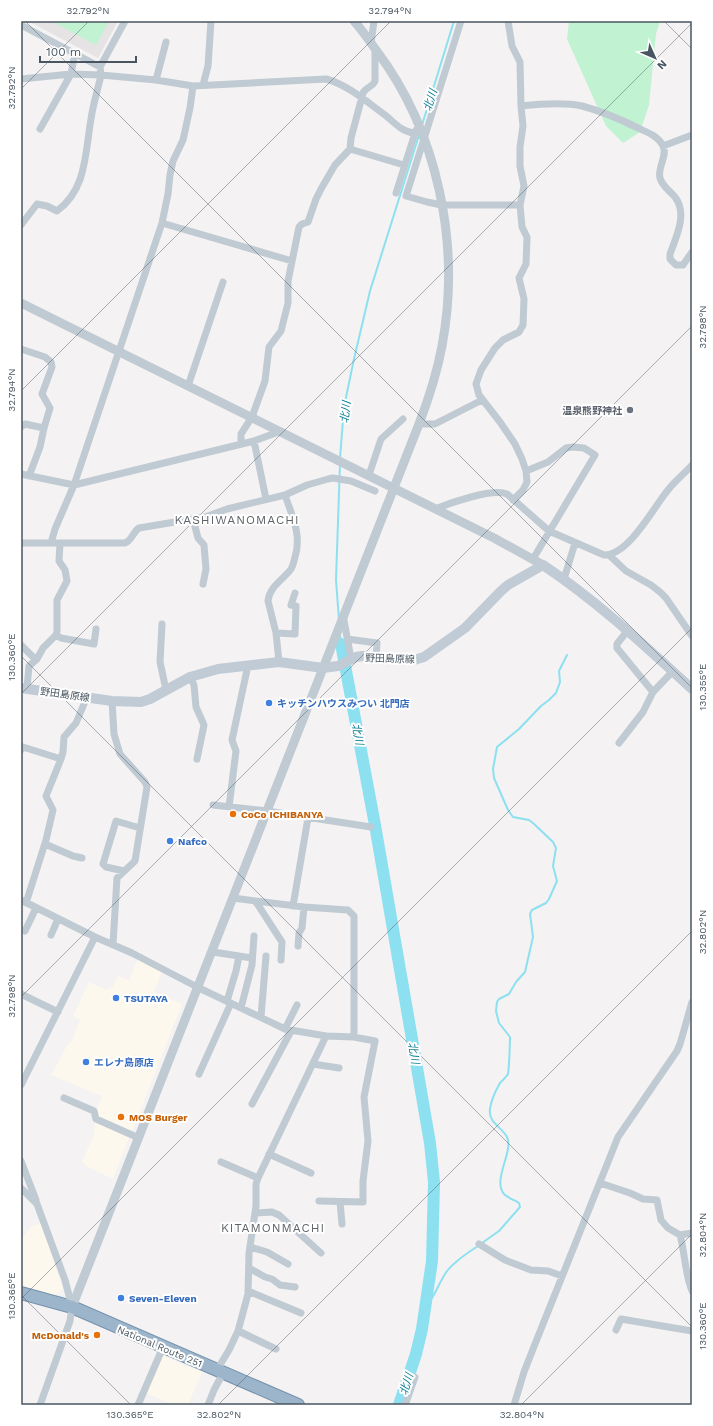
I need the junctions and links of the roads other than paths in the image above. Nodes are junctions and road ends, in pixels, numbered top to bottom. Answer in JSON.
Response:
{"nodes":[{"id":1,"x":125,"y":21,"type":"edge"},
{"id":2,"x":211,"y":21,"type":"edge"},
{"id":3,"x":354,"y":21,"type":"edge"},
{"id":4,"x":374,"y":21,"type":"edge"},
{"id":5,"x":461,"y":21,"type":"edge"},
{"id":6,"x":508,"y":21,"type":"edge"},
{"id":7,"x":21,"y":25,"type":"edge"},
{"id":8,"x":166,"y":42,"type":"dead end"},
{"id":9,"x":373,"y":46,"type":"junction"},
{"id":10,"x":75,"y":54,"type":"junction"},
{"id":11,"x":100,"y":71,"type":"junction"},
{"id":12,"x":71,"y":74,"type":"junction"},
{"id":13,"x":21,"y":79,"type":"edge"},
{"id":14,"x":156,"y":80,"type":"junction"},
{"id":15,"x":203,"y":85,"type":"junction"},
{"id":16,"x":193,"y":86,"type":"junction"},
{"id":17,"x":361,"y":98,"type":"junction"},
{"id":18,"x":521,"y":106,"type":"junction"},
{"id":19,"x":417,"y":128,"type":"junction"},
{"id":20,"x":40,"y":129,"type":"dead end"},
{"id":21,"x":692,"y":135,"type":"edge"},
{"id":22,"x":424,"y":139,"type":"junction"},
{"id":23,"x":663,"y":146,"type":"junction"},
{"id":24,"x":350,"y":149,"type":"junction"},
{"id":25,"x":404,"y":165,"type":"junction"},
{"id":26,"x":396,"y":193,"type":"dead end"},
{"id":27,"x":442,"y":205,"type":"junction"},
{"id":28,"x":520,"y":206,"type":"junction"},
{"id":29,"x":162,"y":224,"type":"junction"},
{"id":30,"x":21,"y":225,"type":"edge"},
{"id":31,"x":692,"y":252,"type":"edge"},
{"id":32,"x":292,"y":261,"type":"junction"},
{"id":33,"x":223,"y":282,"type":"dead end"},
{"id":34,"x":21,"y":303,"type":"edge"},
{"id":35,"x":21,"y":349,"type":"edge"},
{"id":36,"x":119,"y":352,"type":"junction"},
{"id":37,"x":188,"y":386,"type":"junction"},
{"id":38,"x":482,"y":400,"type":"junction"},
{"id":39,"x":252,"y":417,"type":"junction"},
{"id":40,"x":403,"y":419,"type":"dead end"},
{"id":41,"x":419,"y":424,"type":"junction"},
{"id":42,"x":21,"y":427,"type":"edge"},
{"id":43,"x":44,"y":428,"type":"junction"},
{"id":44,"x":281,"y":431,"type":"junction"},
{"id":45,"x":254,"y":441,"type":"junction"},
{"id":46,"x":241,"y":443,"type":"junction"},
{"id":47,"x":351,"y":466,"type":"junction"},
{"id":48,"x":692,"y":466,"type":"edge"},
{"id":49,"x":526,"y":471,"type":"junction"},
{"id":50,"x":21,"y":474,"type":"edge"},
{"id":51,"x":369,"y":475,"type":"junction"},
{"id":52,"x":29,"y":476,"type":"junction"},
{"id":53,"x":348,"y":481,"type":"junction"},
{"id":54,"x":74,"y":485,"type":"junction"},
{"id":55,"x":394,"y":487,"type":"junction"},
{"id":56,"x":375,"y":491,"type":"dead end"},
{"id":57,"x":285,"y":495,"type":"junction"},
{"id":58,"x":266,"y":499,"type":"junction"},
{"id":59,"x":513,"y":500,"type":"junction"},
{"id":60,"x":435,"y":508,"type":"junction"},
{"id":61,"x":193,"y":519,"type":"junction"},
{"id":62,"x":549,"y":531,"type":"junction"},
{"id":63,"x":21,"y":543,"type":"edge"},
{"id":64,"x":51,"y":543,"type":"junction"},
{"id":65,"x":60,"y":543,"type":"junction"},
{"id":66,"x":575,"y":543,"type":"junction"},
{"id":67,"x":609,"y":555,"type":"junction"},
{"id":68,"x":533,"y":559,"type":"junction"},
{"id":69,"x":543,"y":565,"type":"junction"},
{"id":70,"x":564,"y":579,"type":"junction"},
{"id":71,"x":203,"y":584,"type":"dead end"},
{"id":72,"x":295,"y":594,"type":"dead end"},
{"id":73,"x":343,"y":616,"type":"junction"},
{"id":74,"x":162,"y":624,"type":"dead end"},
{"id":75,"x":96,"y":629,"type":"dead end"},
{"id":76,"x":628,"y":630,"type":"junction"},
{"id":77,"x":276,"y":633,"type":"junction"},
{"id":78,"x":56,"y":634,"type":"junction"},
{"id":79,"x":692,"y":636,"type":"edge"},
{"id":80,"x":347,"y":639,"type":"junction"},
{"id":81,"x":21,"y":645,"type":"edge"},
{"id":82,"x":376,"y":657,"type":"junction"},
{"id":83,"x":38,"y":659,"type":"junction"},
{"id":84,"x":347,"y":661,"type":"junction"},
{"id":85,"x":279,"y":662,"type":"junction"},
{"id":86,"x":248,"y":665,"type":"junction"},
{"id":87,"x":323,"y":668,"type":"junction"},
{"id":88,"x":672,"y":671,"type":"junction"},
{"id":89,"x":190,"y":677,"type":"junction"},
{"id":90,"x":24,"y":688,"type":"edge"},
{"id":91,"x":692,"y":689,"type":"edge"},
{"id":92,"x":166,"y":690,"type":"junction"},
{"id":93,"x":653,"y":692,"type":"junction"},
{"id":94,"x":87,"y":697,"type":"junction"},
{"id":95,"x":112,"y":701,"type":"junction"},
{"id":96,"x":619,"y":743,"type":"dead end"},
{"id":97,"x":21,"y":750,"type":"edge"},
{"id":98,"x":61,"y":759,"type":"junction"},
{"id":99,"x":197,"y":759,"type":"dead end"},
{"id":100,"x":213,"y":805,"type":"dead end"},
{"id":101,"x":229,"y":807,"type":"junction"},
{"id":102,"x":267,"y":811,"type":"junction"},
{"id":103,"x":308,"y":818,"type":"junction"},
{"id":104,"x":371,"y":827,"type":"dead end"},
{"id":105,"x":140,"y":828,"type":"junction"},
{"id":106,"x":45,"y":844,"type":"junction"},
{"id":107,"x":82,"y":858,"type":"dead end"},
{"id":108,"x":124,"y":871,"type":"junction"},
{"id":109,"x":233,"y":898,"type":"junction"},
{"id":110,"x":24,"y":902,"type":"edge"},
{"id":111,"x":256,"y":902,"type":"junction"},
{"id":112,"x":293,"y":906,"type":"junction"},
{"id":113,"x":304,"y":907,"type":"junction"},
{"id":114,"x":36,"y":908,"type":"junction"},
{"id":115,"x":58,"y":919,"type":"junction"},
{"id":116,"x":25,"y":931,"type":"dead end"},
{"id":117,"x":51,"y":935,"type":"dead end"},
{"id":118,"x":254,"y":936,"type":"dead end"},
{"id":119,"x":95,"y":937,"type":"junction"},
{"id":120,"x":113,"y":944,"type":"junction"},
{"id":121,"x":298,"y":946,"type":"dead end"},
{"id":122,"x":213,"y":952,"type":"junction"},
{"id":123,"x":238,"y":956,"type":"junction"},
{"id":124,"x":266,"y":956,"type":"dead end"},
{"id":125,"x":252,"y":958,"type":"junction"},
{"id":126,"x":282,"y":960,"type":"dead end"},
{"id":127,"x":199,"y":988,"type":"junction"},
{"id":128,"x":21,"y":994,"type":"edge"},
{"id":129,"x":229,"y":1002,"type":"junction"},
{"id":130,"x":692,"y":1002,"type":"edge"},
{"id":131,"x":297,"y":1005,"type":"dead end"},
{"id":132,"x":241,"y":1008,"type":"junction"},
{"id":133,"x":58,"y":1012,"type":"junction"},
{"id":134,"x":261,"y":1017,"type":"junction"},
{"id":135,"x":288,"y":1030,"type":"junction"},
{"id":136,"x":326,"y":1036,"type":"junction"},
{"id":137,"x":354,"y":1038,"type":"junction"},
{"id":138,"x":313,"y":1064,"type":"junction"},
{"id":139,"x":339,"y":1068,"type":"dead end"},
{"id":140,"x":199,"y":1074,"type":"dead end"},
{"id":141,"x":21,"y":1084,"type":"edge"},
{"id":142,"x":64,"y":1098,"type":"dead end"},
{"id":143,"x":252,"y":1104,"type":"dead end"},
{"id":144,"x":139,"y":1138,"type":"junction"},
{"id":145,"x":269,"y":1154,"type":"junction"},
{"id":146,"x":21,"y":1161,"type":"edge"},
{"id":147,"x":221,"y":1162,"type":"dead end"},
{"id":148,"x":311,"y":1173,"type":"dead end"},
{"id":149,"x":258,"y":1178,"type":"junction"},
{"id":150,"x":600,"y":1183,"type":"junction"},
{"id":151,"x":21,"y":1188,"type":"edge"},
{"id":152,"x":319,"y":1201,"type":"dead end"},
{"id":153,"x":340,"y":1202,"type":"junction"},
{"id":154,"x":37,"y":1204,"type":"junction"},
{"id":155,"x":256,"y":1213,"type":"junction"},
{"id":156,"x":342,"y":1224,"type":"dead end"},
{"id":157,"x":692,"y":1233,"type":"edge"},
{"id":158,"x":680,"y":1235,"type":"junction"},
{"id":159,"x":480,"y":1245,"type":"dead end"},
{"id":160,"x":250,"y":1247,"type":"junction"},
{"id":161,"x":321,"y":1253,"type":"dead end"},
{"id":162,"x":288,"y":1264,"type":"dead end"},
{"id":163,"x":249,"y":1268,"type":"junction"},
{"id":164,"x":562,"y":1276,"type":"junction"},
{"id":165,"x":295,"y":1287,"type":"dead end"},
{"id":166,"x":248,"y":1291,"type":"junction"},
{"id":167,"x":692,"y":1291,"type":"edge"},
{"id":168,"x":21,"y":1293,"type":"edge"},
{"id":169,"x":72,"y":1307,"type":"junction"},
{"id":170,"x":300,"y":1314,"type":"dead end"},
{"id":171,"x":616,"y":1330,"type":"dead end"},
{"id":172,"x":692,"y":1331,"type":"edge"},
{"id":173,"x":163,"y":1347,"type":"junction"},
{"id":174,"x":220,"y":1371,"type":"junction"},
{"id":175,"x":415,"y":1377,"type":"dead end"},
{"id":176,"x":40,"y":1405,"type":"edge"},
{"id":177,"x":138,"y":1405,"type":"edge"},
{"id":178,"x":208,"y":1405,"type":"edge"},
{"id":179,"x":298,"y":1405,"type":"edge"},
{"id":180,"x":405,"y":1405,"type":"edge"},
{"id":181,"x":514,"y":1405,"type":"edge"}],
"edges":[{"from":1,"to":11,"type":"street"},
{"from":2,"to":15,"type":"street"},
{"from":3,"to":9,"type":"street"},
{"from":4,"to":9,"type":"street"},
{"from":5,"to":22,"type":"street"},
{"from":6,"to":18,"type":"street"},
{"from":7,"to":10,"type":"street"},
{"from":8,"to":14,"type":"street"},
{"from":9,"to":17,"type":"street"},
{"from":9,"to":19,"type":"street"},
{"from":10,"to":11,"type":"street"},
{"from":10,"to":12,"type":"street"},
{"from":11,"to":12,"type":"street"},
{"from":11,"to":14,"type":"street"},
{"from":11,"to":30,"type":"street"},
{"from":12,"to":13,"type":"street"},
{"from":12,"to":20,"type":"street"},
{"from":14,"to":16,"type":"street"},
{"from":15,"to":16,"type":"street"},
{"from":15,"to":17,"type":"street"},
{"from":16,"to":29,"type":"street"},
{"from":17,"to":19,"type":"street"},
{"from":17,"to":24,"type":"street"},
{"from":18,"to":23,"type":"street"},
{"from":18,"to":28,"type":"street"},
{"from":19,"to":22,"type":"street"},
{"from":19,"to":25,"type":"street"},
{"from":21,"to":23,"type":"street"},
{"from":22,"to":27,"type":"street"},
{"from":22,"to":27,"type":"street"},
{"from":23,"to":31,"type":"street"},
{"from":24,"to":25,"type":"street"},
{"from":24,"to":32,"type":"street"},
{"from":25,"to":26,"type":"street"},
{"from":27,"to":28,"type":"street"},
{"from":27,"to":41,"type":"street"},
{"from":28,"to":38,"type":"street"},
{"from":29,"to":32,"type":"street"},
{"from":29,"to":36,"type":"street"},
{"from":32,"to":39,"type":"street"},
{"from":33,"to":37,"type":"street"},
{"from":34,"to":36,"type":"street"},
{"from":35,"to":43,"type":"street"},
{"from":36,"to":37,"type":"street"},
{"from":36,"to":54,"type":"street"},
{"from":37,"to":39,"type":"street"},
{"from":38,"to":41,"type":"street"},
{"from":38,"to":49,"type":"street"},
{"from":39,"to":44,"type":"street"},
{"from":39,"to":46,"type":"street"},
{"from":40,"to":51,"type":"street"},
{"from":41,"to":55,"type":"street"},
{"from":42,"to":43,"type":"street"},
{"from":43,"to":52,"type":"street"},
{"from":44,"to":45,"type":"street"},
{"from":44,"to":47,"type":"street"},
{"from":45,"to":46,"type":"street"},
{"from":45,"to":58,"type":"street"},
{"from":46,"to":54,"type":"street"},
{"from":47,"to":51,"type":"street"},
{"from":47,"to":53,"type":"street"},
{"from":48,"to":67,"type":"street"},
{"from":49,"to":59,"type":"street"},
{"from":49,"to":62,"type":"street"},
{"from":50,"to":52,"type":"street"},
{"from":51,"to":55,"type":"street"},
{"from":52,"to":54,"type":"street"},
{"from":53,"to":56,"type":"street"},
{"from":53,"to":57,"type":"street"},
{"from":54,"to":64,"type":"street"},
{"from":55,"to":60,"type":"street"},
{"from":55,"to":73,"type":"street"},
{"from":57,"to":58,"type":"street"},
{"from":57,"to":77,"type":"street"},
{"from":58,"to":61,"type":"street"},
{"from":59,"to":60,"type":"street"},
{"from":59,"to":62,"type":"street"},
{"from":60,"to":68,"type":"street"},
{"from":61,"to":65,"type":"street"},
{"from":61,"to":71,"type":"street"},
{"from":62,"to":66,"type":"street"},
{"from":62,"to":68,"type":"street"},
{"from":63,"to":64,"type":"street"},
{"from":64,"to":65,"type":"street"},
{"from":65,"to":78,"type":"street"},
{"from":66,"to":67,"type":"street"},
{"from":66,"to":70,"type":"street"},
{"from":67,"to":79,"type":"street"},
{"from":68,"to":69,"type":"street"},
{"from":69,"to":70,"type":"main road"},
{"from":69,"to":82,"type":"main road","name":"野田島原線"},
{"from":70,"to":76,"type":"main road"},
{"from":72,"to":77,"type":"street"},
{"from":73,"to":80,"type":"street"},
{"from":73,"to":87,"type":"street"},
{"from":74,"to":92,"type":"street"},
{"from":75,"to":78,"type":"street"},
{"from":76,"to":88,"type":"main road"},
{"from":76,"to":93,"type":"street"},
{"from":77,"to":85,"type":"street"},
{"from":78,"to":83,"type":"street"},
{"from":80,"to":82,"type":"street"},
{"from":80,"to":84,"type":"street"},
{"from":81,"to":83,"type":"street"},
{"from":82,"to":84,"type":"main road","name":"野田島原線"},
{"from":83,"to":90,"type":"street"},
{"from":84,"to":87,"type":"main road","name":"野田島原線"},
{"from":85,"to":86,"type":"main road","name":"野田島原線"},
{"from":85,"to":87,"type":"main road","name":"野田島原線"},
{"from":86,"to":89,"type":"main road","name":"野田島原線"},
{"from":86,"to":101,"type":"street"},
{"from":87,"to":102,"type":"street"},
{"from":88,"to":91,"type":"main road"},
{"from":88,"to":93,"type":"street"},
{"from":89,"to":92,"type":"main road","name":"野田島原線"},
{"from":89,"to":99,"type":"street"},
{"from":90,"to":94,"type":"main road","name":"野田島原線"},
{"from":92,"to":95,"type":"main road","name":"野田島原線"},
{"from":93,"to":96,"type":"street"},
{"from":94,"to":95,"type":"main road","name":"野田島原線"},
{"from":94,"to":98,"type":"street"},
{"from":95,"to":105,"type":"street"},
{"from":97,"to":98,"type":"street"},
{"from":98,"to":106,"type":"street"},
{"from":100,"to":101,"type":"street"},
{"from":101,"to":102,"type":"street"},
{"from":102,"to":103,"type":"street"},
{"from":102,"to":109,"type":"street"},
{"from":103,"to":104,"type":"street"},
{"from":103,"to":112,"type":"street"},
{"from":105,"to":108,"type":"street"},
{"from":105,"to":108,"type":"street"},
{"from":106,"to":107,"type":"street"},
{"from":106,"to":110,"type":"street"},
{"from":108,"to":120,"type":"street"},
{"from":109,"to":111,"type":"street"},
{"from":109,"to":122,"type":"street"},
{"from":110,"to":114,"type":"street"},
{"from":111,"to":112,"type":"street"},
{"from":111,"to":126,"type":"street"},
{"from":112,"to":113,"type":"street"},
{"from":113,"to":121,"type":"street"},
{"from":113,"to":137,"type":"street"},
{"from":114,"to":115,"type":"street"},
{"from":114,"to":116,"type":"street"},
{"from":115,"to":117,"type":"street"},
{"from":115,"to":119,"type":"street"},
{"from":118,"to":125,"type":"street"},
{"from":119,"to":120,"type":"street"},
{"from":119,"to":133,"type":"street"},
{"from":120,"to":127,"type":"street"},
{"from":122,"to":123,"type":"street"},
{"from":122,"to":127,"type":"street"},
{"from":123,"to":125,"type":"street"},
{"from":123,"to":129,"type":"street"},
{"from":124,"to":134,"type":"street"},
{"from":125,"to":132,"type":"street"},
{"from":127,"to":129,"type":"street"},
{"from":127,"to":144,"type":"street"},
{"from":128,"to":133,"type":"street"},
{"from":129,"to":132,"type":"street"},
{"from":129,"to":140,"type":"street"},
{"from":130,"to":150,"type":"street"},
{"from":131,"to":135,"type":"street"},
{"from":132,"to":134,"type":"street"},
{"from":133,"to":141,"type":"street"},
{"from":134,"to":135,"type":"street"},
{"from":135,"to":136,"type":"street"},
{"from":135,"to":143,"type":"street"},
{"from":136,"to":137,"type":"street"},
{"from":136,"to":138,"type":"street"},
{"from":137,"to":153,"type":"street"},
{"from":138,"to":139,"type":"street"},
{"from":138,"to":145,"type":"street"},
{"from":142,"to":144,"type":"street"},
{"from":144,"to":169,"type":"street"},
{"from":145,"to":148,"type":"street"},
{"from":145,"to":149,"type":"street"},
{"from":146,"to":154,"type":"street"},
{"from":147,"to":149,"type":"street"},
{"from":149,"to":155,"type":"street"},
{"from":150,"to":158,"type":"street"},
{"from":150,"to":164,"type":"street"},
{"from":151,"to":154,"type":"street"},
{"from":152,"to":153,"type":"street"},
{"from":153,"to":156,"type":"street"},
{"from":154,"to":169,"type":"street"},
{"from":155,"to":160,"type":"street"},
{"from":155,"to":161,"type":"street"},
{"from":157,"to":158,"type":"street"},
{"from":158,"to":167,"type":"street"},
{"from":159,"to":164,"type":"street"},
{"from":160,"to":162,"type":"street"},
{"from":160,"to":163,"type":"street"},
{"from":163,"to":165,"type":"street"},
{"from":163,"to":166,"type":"street"},
{"from":164,"to":181,"type":"street"},
{"from":166,"to":170,"type":"street"},
{"from":166,"to":174,"type":"street"},
{"from":168,"to":169,"type":"highway","name":"National Route 251"},
{"from":169,"to":173,"type":"highway","name":"National Route 251"},
{"from":169,"to":176,"type":"street"},
{"from":171,"to":172,"type":"street"},
{"from":173,"to":174,"type":"highway","name":"National Route 251"},
{"from":173,"to":177,"type":"street"},
{"from":174,"to":178,"type":"street"},
{"from":174,"to":179,"type":"highway","name":"National Route 251"},
{"from":175,"to":180,"type":"street"}]}
